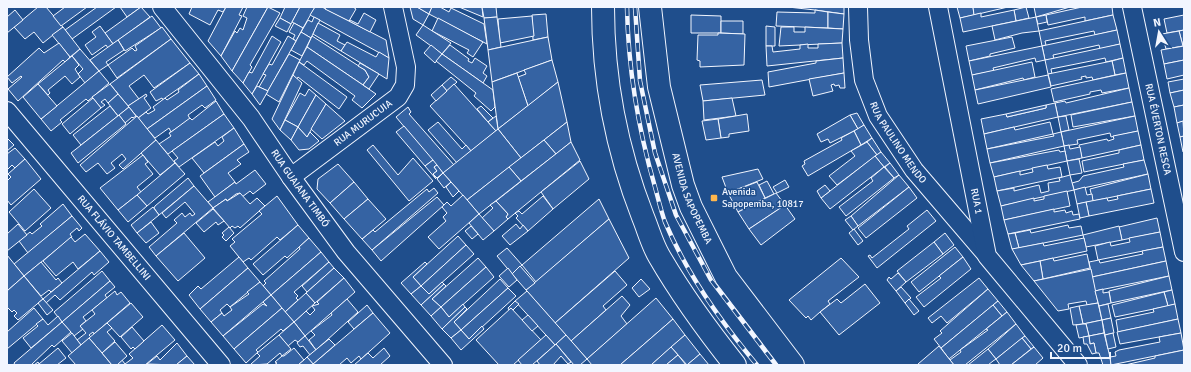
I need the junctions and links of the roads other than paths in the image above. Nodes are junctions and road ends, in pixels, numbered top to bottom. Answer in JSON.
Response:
{"nodes":[{"id":1,"x":392,"y":7,"type":"edge"},
{"id":2,"x":603,"y":7,"type":"edge"},
{"id":3,"x":650,"y":7,"type":"edge"},
{"id":4,"x":858,"y":7,"type":"edge"},
{"id":5,"x":938,"y":7,"type":"edge"},
{"id":6,"x":1132,"y":7,"type":"edge"},
{"id":7,"x":166,"y":9,"type":"edge"},
{"id":8,"x":7,"y":111,"type":"edge"},
{"id":9,"x":291,"y":177,"type":"junction"},
{"id":10,"x":1184,"y":252,"type":"edge"},
{"id":11,"x":987,"y":256,"type":"junction"},
{"id":12,"x":221,"y":365,"type":"edge"},
{"id":13,"x":443,"y":365,"type":"edge"},
{"id":14,"x":735,"y":365,"type":"edge"},
{"id":15,"x":793,"y":365,"type":"edge"},
{"id":16,"x":1078,"y":365,"type":"edge"}],
"edges":[{"from":1,"to":9,"type":"street","name":"RUA MURUCUIA"},
{"from":2,"to":14,"type":"main road"},
{"from":3,"to":15,"type":"main road","name":"AVENIDA SAPOPEMBA"},
{"from":4,"to":11,"type":"street","name":"RUA PAULINO MENDO"},
{"from":5,"to":11,"type":"street","name":"RUA 1"},
{"from":6,"to":10,"type":"street","name":"RUA ÉVERTON RESCA"},
{"from":7,"to":9,"type":"street","name":"RUA GUAIANA TIMBÓ"},
{"from":8,"to":12,"type":"street","name":"RUA FLÁVIO TAMBELLINI"},
{"from":9,"to":13,"type":"street","name":"RUA GUAIANA TIMBÓ"},
{"from":11,"to":16,"type":"street","name":"RUA 1"}]}
